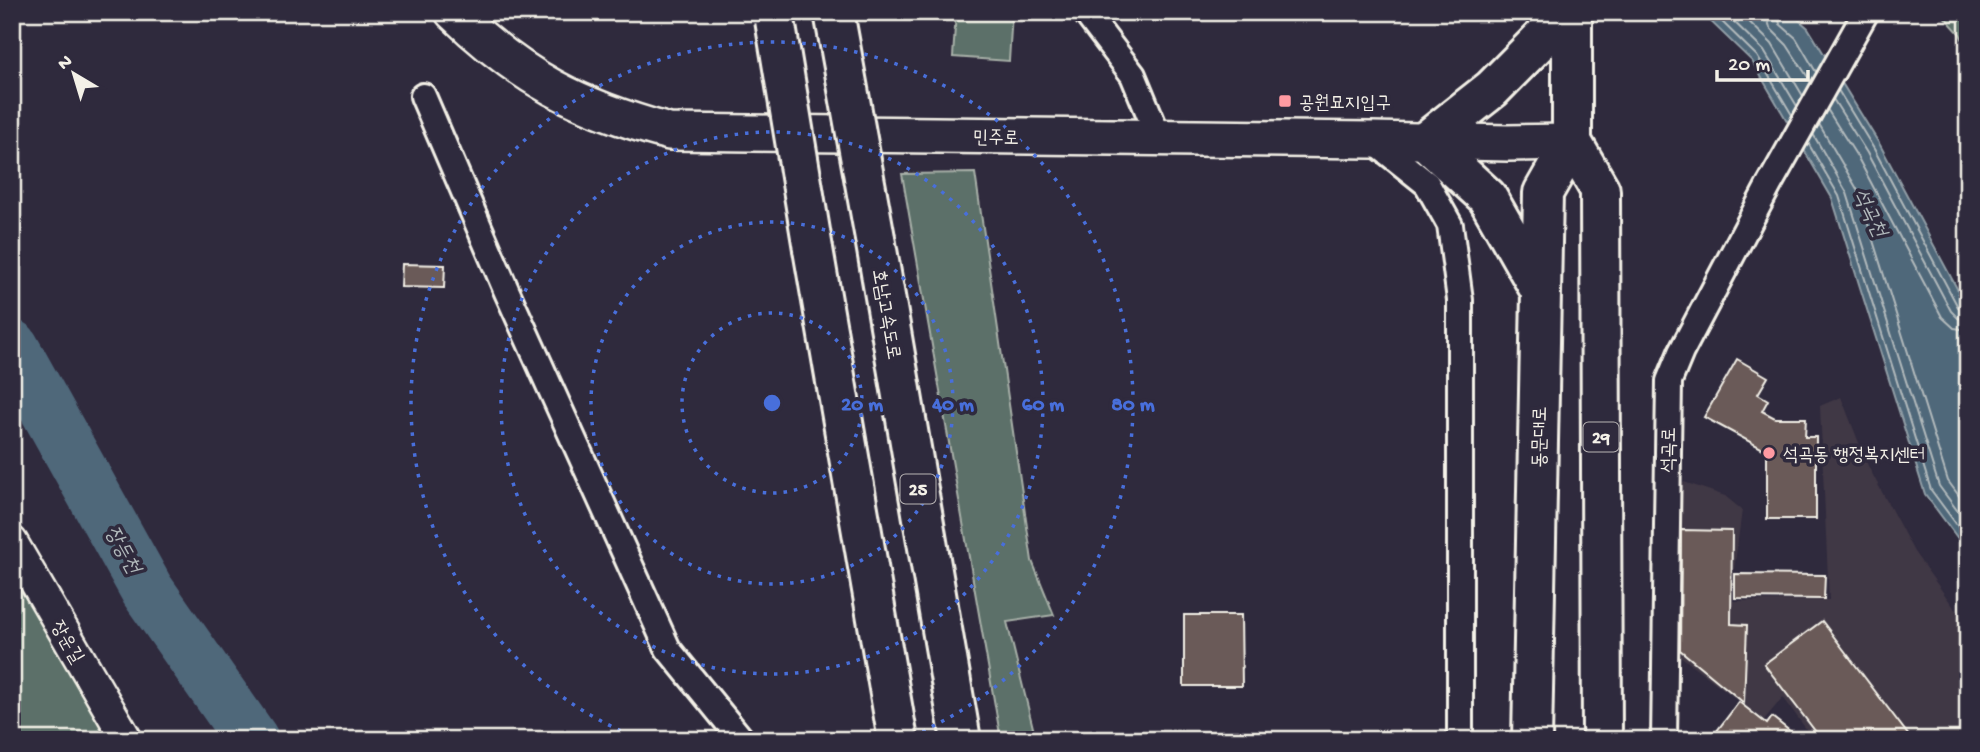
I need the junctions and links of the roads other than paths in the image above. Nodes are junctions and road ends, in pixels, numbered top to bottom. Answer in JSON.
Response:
{"nodes":[{"id":1,"x":453,"y":12,"type":"edge"},
{"id":2,"x":834,"y":12,"type":"edge"},
{"id":3,"x":1085,"y":12,"type":"edge"},
{"id":4,"x":1570,"y":12,"type":"edge"},
{"id":5,"x":1866,"y":13,"type":"edge"},
{"id":6,"x":774,"y":16,"type":"edge"},
{"id":7,"x":423,"y":96,"type":"dead end"},
{"id":8,"x":1159,"y":138,"type":"junction"},
{"id":9,"x":1372,"y":140,"type":"junction"},
{"id":10,"x":1426,"y":141,"type":"junction"},
{"id":11,"x":1573,"y":142,"type":"junction"},
{"id":12,"x":1541,"y":292,"type":"junction"},
{"id":13,"x":12,"y":542,"type":"edge"},
{"id":14,"x":127,"y":740,"type":"edge"},
{"id":15,"x":742,"y":740,"type":"edge"},
{"id":16,"x":898,"y":740,"type":"edge"},
{"id":17,"x":961,"y":740,"type":"edge"},
{"id":18,"x":1460,"y":740,"type":"edge"},
{"id":19,"x":1532,"y":740,"type":"edge"},
{"id":20,"x":1602,"y":740,"type":"edge"},
{"id":21,"x":1664,"y":740,"type":"edge"}],
"edges":[{"from":1,"to":8,"type":"main road","name":"민주로"},
{"from":2,"to":17,"type":"main road","name":"호남고속도로","number":"25","bridge":true},
{"from":3,"to":8,"type":"street"},
{"from":4,"to":10,"type":"main road"},
{"from":4,"to":11,"type":"main road","number":"29"},
{"from":5,"to":21,"type":"street","name":"석곡로"},
{"from":6,"to":16,"type":"main road","bridge":true},
{"from":7,"to":15,"type":"street"},
{"from":8,"to":9,"type":"main road","name":"민주로"},
{"from":9,"to":10,"type":"main road","name":"민주로"},
{"from":9,"to":18,"type":"street"},
{"from":10,"to":11,"type":"main road","name":"민주로"},
{"from":10,"to":12,"type":"main road"},
{"from":11,"to":12,"type":"main road","name":"동문대로"},
{"from":11,"to":20,"type":"main road","number":"29"},
{"from":12,"to":19,"type":"main road","name":"동문대로"},
{"from":13,"to":14,"type":"street","name":"장운길"}]}
